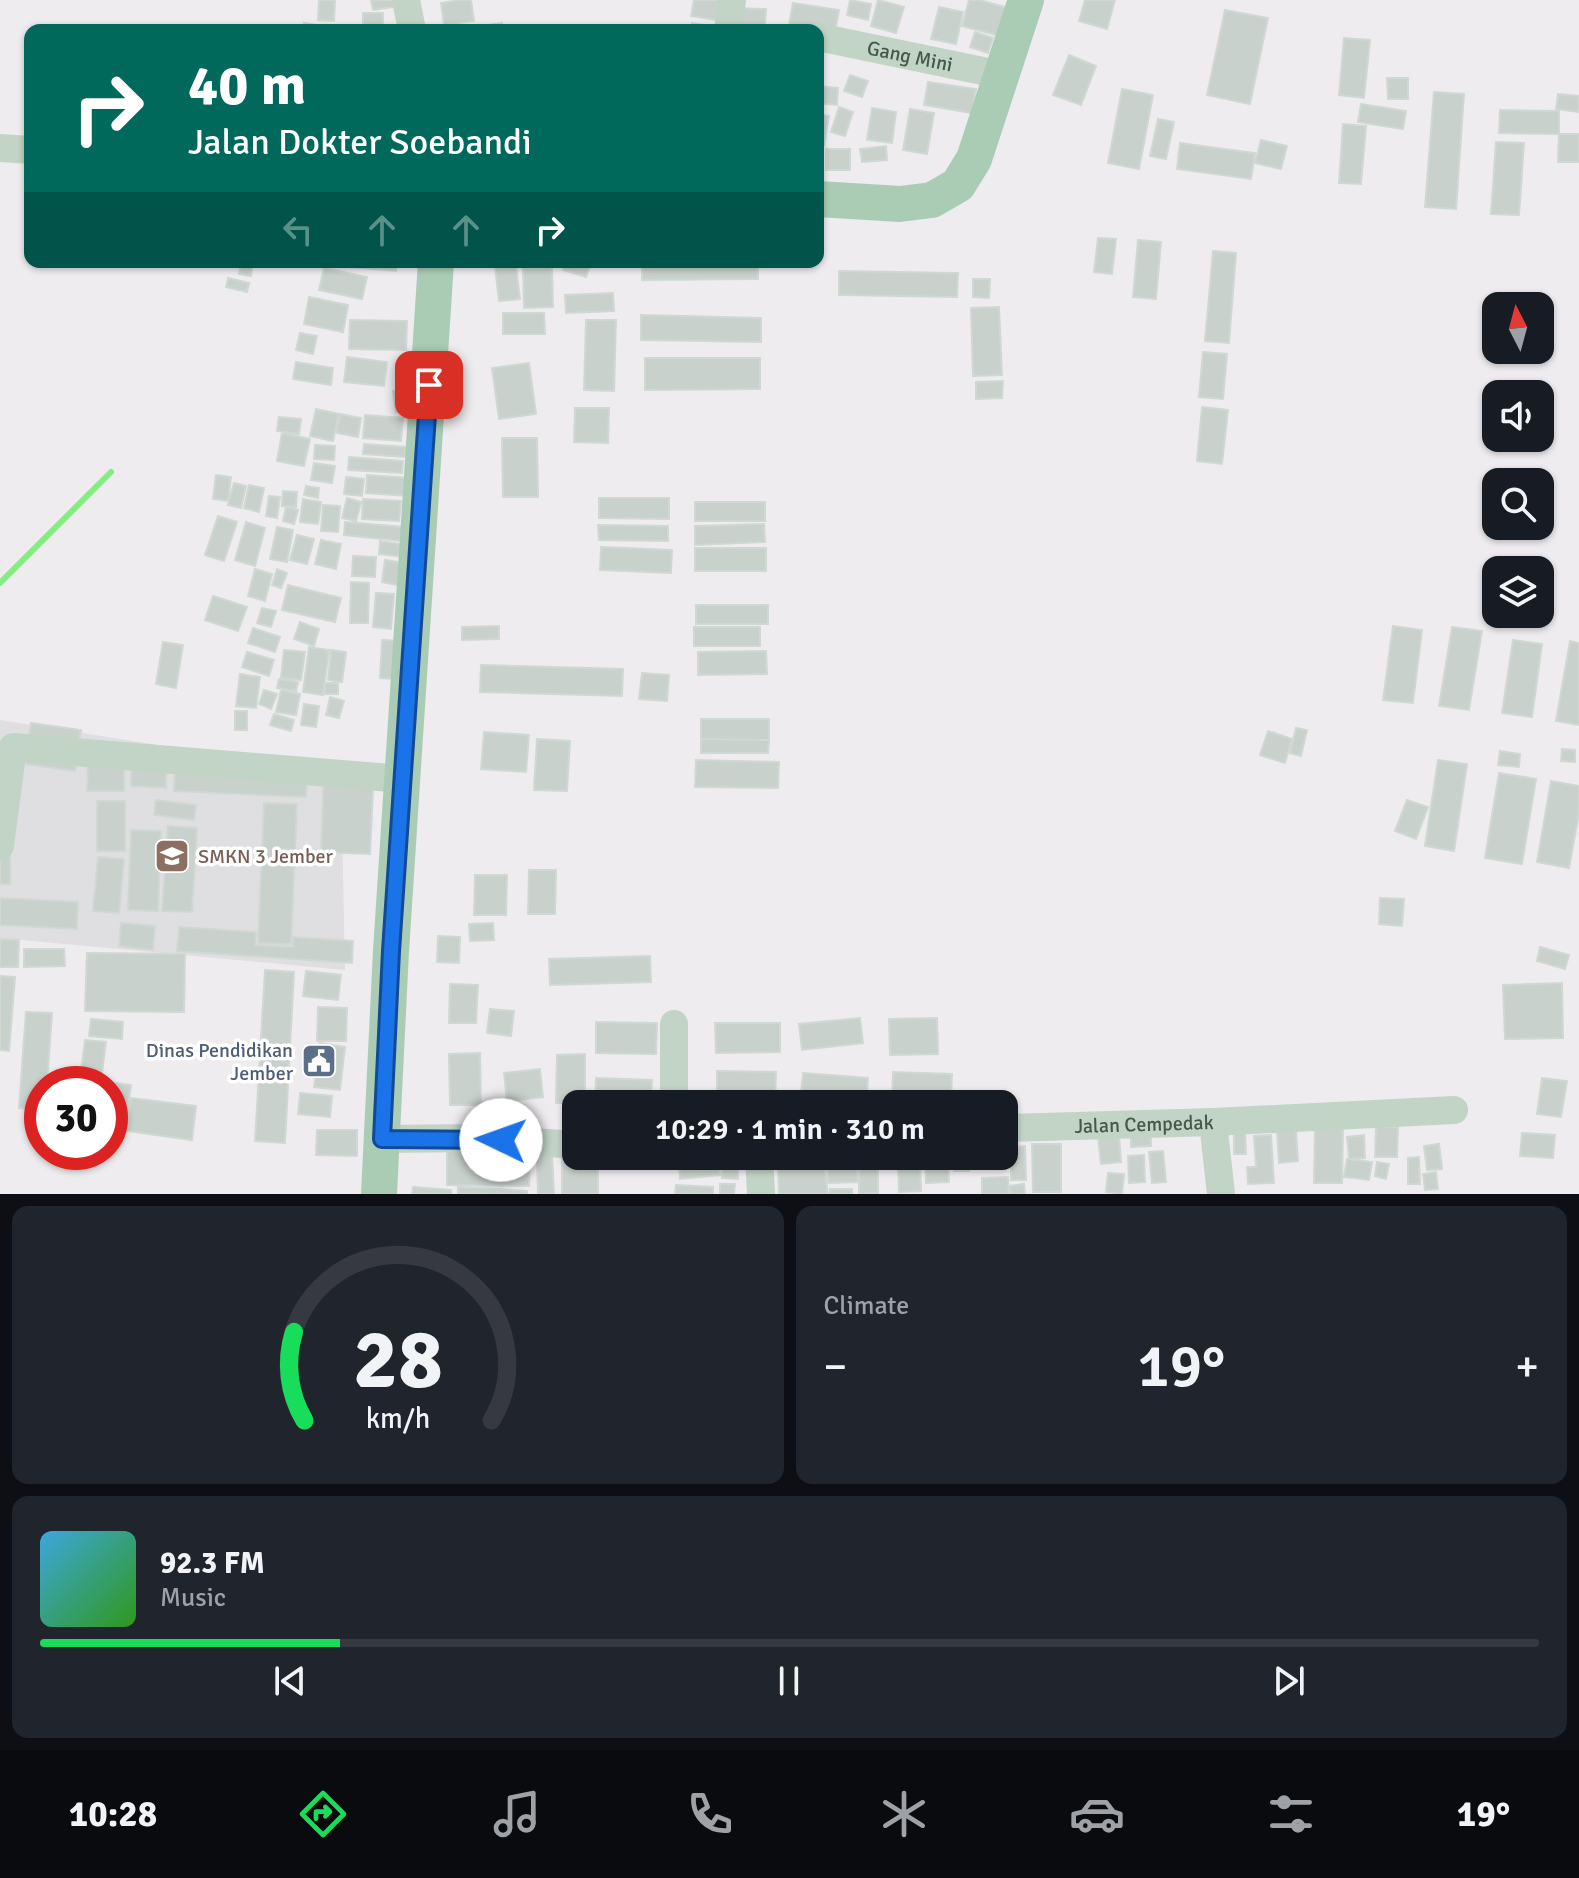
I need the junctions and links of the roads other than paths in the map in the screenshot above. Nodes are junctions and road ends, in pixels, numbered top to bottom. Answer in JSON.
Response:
{"nodes":[{"id":1,"x":406,"y":0,"type":"edge"},
{"id":2,"x":732,"y":0,"type":"edge"},
{"id":3,"x":1026,"y":0,"type":"edge"},
{"id":4,"x":411,"y":24,"type":"edge"},
{"id":5,"x":729,"y":24,"type":"edge"},
{"id":6,"x":824,"y":38,"type":"edge"},
{"id":7,"x":1002,"y":75,"type":"junction"},
{"id":8,"x":0,"y":148,"type":"edge"},
{"id":9,"x":24,"y":150,"type":"edge"},
{"id":10,"x":824,"y":199,"type":"edge"},
{"id":11,"x":436,"y":268,"type":"edge"},
{"id":12,"x":403,"y":779,"type":"junction"},
{"id":13,"x":0,"y":846,"type":"edge"},
{"id":14,"x":674,"y":1024,"type":"dead end"},
{"id":15,"x":674,"y":1090,"type":"edge"},
{"id":16,"x":1454,"y":1110,"type":"dead end"},
{"id":17,"x":1213,"y":1122,"type":"junction"},
{"id":18,"x":1018,"y":1128,"type":"edge"},
{"id":19,"x":382,"y":1139,"type":"junction"},
{"id":20,"x":562,"y":1144,"type":"edge"},
{"id":21,"x":760,"y":1170,"type":"edge"},
{"id":22,"x":379,"y":1194,"type":"edge"},
{"id":23,"x":761,"y":1194,"type":"edge"},
{"id":24,"x":1221,"y":1194,"type":"edge"}],
"edges":[{"from":1,"to":4,"type":"street"},
{"from":2,"to":5,"type":"street"},
{"from":3,"to":7,"type":"main road"},
{"from":6,"to":7,"type":"street","name":"Gang Mini"},
{"from":7,"to":10,"type":"main road"},
{"from":8,"to":9,"type":"street"},
{"from":11,"to":12,"type":"main road"},
{"from":12,"to":13,"type":"street"},
{"from":12,"to":19,"type":"main road"},
{"from":14,"to":15,"type":"street"},
{"from":16,"to":17,"type":"street"},
{"from":17,"to":18,"type":"street","name":"Jalan Cempedak"},
{"from":17,"to":24,"type":"street","name":"Jalan Cempedak"},
{"from":19,"to":20,"type":"street"},
{"from":19,"to":22,"type":"main road"},
{"from":21,"to":23,"type":"street"}]}
